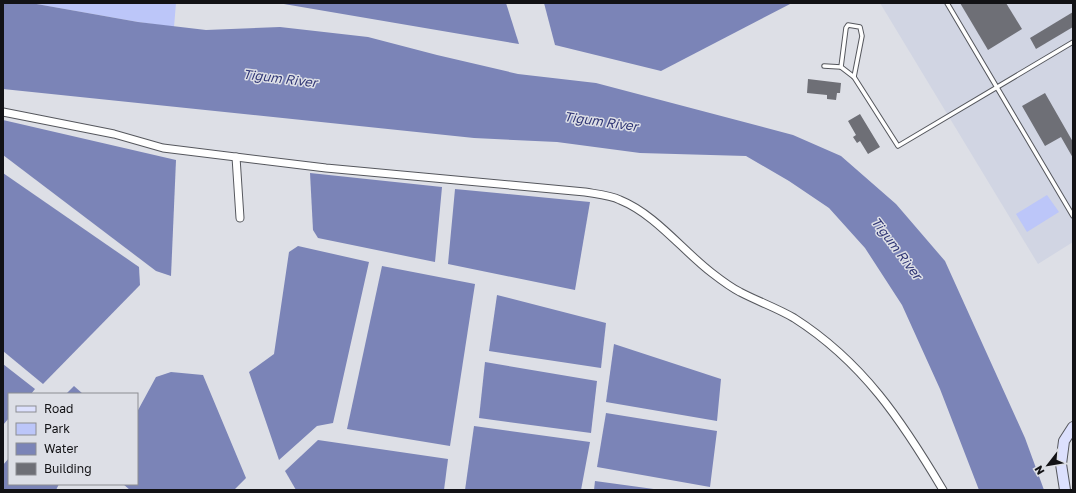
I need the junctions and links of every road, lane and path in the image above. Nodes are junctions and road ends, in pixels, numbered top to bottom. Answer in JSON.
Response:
{"nodes":[{"id":1,"x":947,"y":3,"type":"edge"},
{"id":2,"x":1073,"y":42,"type":"edge"},
{"id":3,"x":824,"y":66,"type":"dead end"},
{"id":4,"x":841,"y":67,"type":"junction"},
{"id":5,"x":854,"y":77,"type":"junction"},
{"id":6,"x":997,"y":88,"type":"junction"},
{"id":7,"x":3,"y":112,"type":"edge"},
{"id":8,"x":236,"y":157,"type":"junction"},
{"id":9,"x":1073,"y":216,"type":"edge"},
{"id":10,"x":240,"y":218,"type":"dead end"},
{"id":11,"x":1073,"y":427,"type":"edge"},
{"id":12,"x":943,"y":490,"type":"edge"},
{"id":13,"x":1065,"y":490,"type":"edge"}],
"edges":[{"from":1,"to":6,"type":"lane"},
{"from":2,"to":6,"type":"lane"},
{"from":3,"to":4,"type":"lane"},
{"from":4,"to":5,"type":"lane"},
{"from":4,"to":5,"type":"lane"},
{"from":5,"to":6,"type":"lane"},
{"from":6,"to":9,"type":"lane"},
{"from":7,"to":8,"type":"street"},
{"from":8,"to":10,"type":"street"},
{"from":8,"to":12,"type":"street"},
{"from":11,"to":13,"type":"street"}]}
